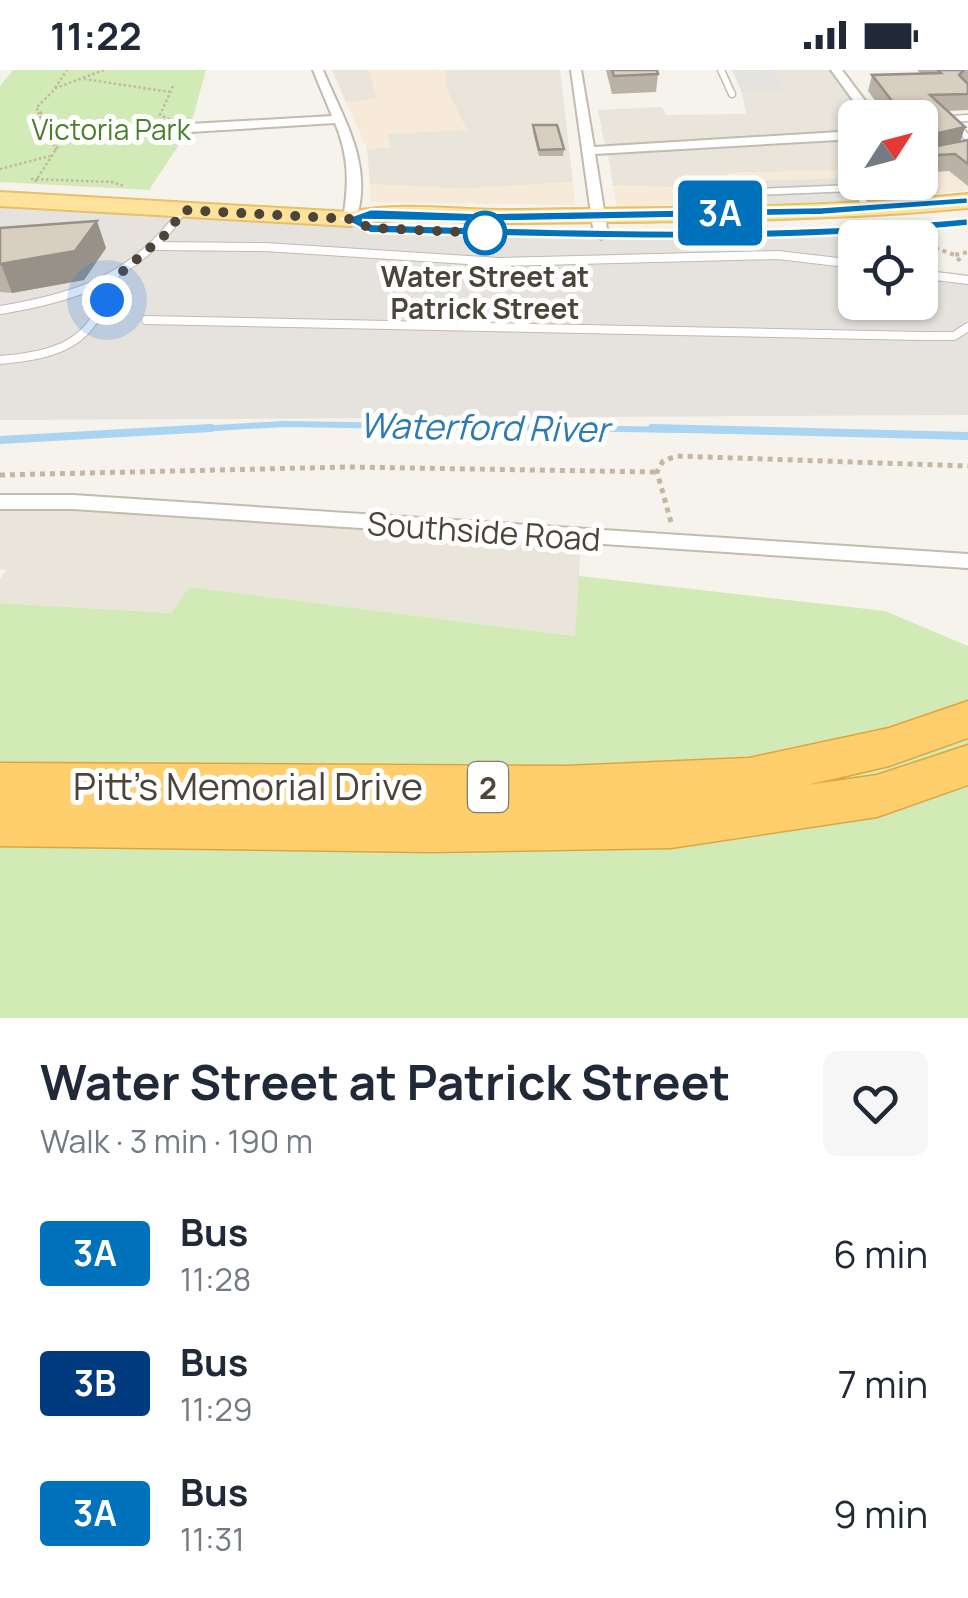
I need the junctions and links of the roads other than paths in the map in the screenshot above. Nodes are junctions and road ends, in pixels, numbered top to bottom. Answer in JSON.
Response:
{"nodes":[{"id":1,"x":318,"y":70,"type":"edge"},
{"id":2,"x":576,"y":70,"type":"edge"},
{"id":3,"x":720,"y":70,"type":"edge"},
{"id":4,"x":836,"y":70,"type":"edge"},
{"id":5,"x":732,"y":94,"type":"dead end"},
{"id":6,"x":858,"y":100,"type":"edge"},
{"id":7,"x":968,"y":118,"type":"edge"},
{"id":8,"x":342,"y":119,"type":"junction"},
{"id":9,"x":190,"y":128,"type":"road end"},
{"id":10,"x":838,"y":136,"type":"edge"},
{"id":11,"x":968,"y":138,"type":"edge"},
{"id":12,"x":968,"y":150,"type":"edge"},
{"id":13,"x":590,"y":151,"type":"junction"},
{"id":14,"x":952,"y":152,"type":"edge"},
{"id":15,"x":0,"y":199,"type":"edge"},
{"id":16,"x":968,"y":201,"type":"edge"},
{"id":17,"x":184,"y":210,"type":"junction"},
{"id":18,"x":350,"y":219,"type":"junction"},
{"id":19,"x":968,"y":222,"type":"edge"},
{"id":20,"x":600,"y":225,"type":"junction"},
{"id":21,"x":938,"y":227,"type":"edge"},
{"id":22,"x":838,"y":232,"type":"edge"},
{"id":23,"x":154,"y":246,"type":"junction"},
{"id":24,"x":838,"y":262,"type":"edge"},
{"id":25,"x":938,"y":276,"type":"edge"},
{"id":26,"x":968,"y":280,"type":"edge"},
{"id":27,"x":108,"y":284,"type":"junction"},
{"id":28,"x":0,"y":310,"type":"edge"},
{"id":29,"x":146,"y":320,"type":"dead end"},
{"id":30,"x":968,"y":327,"type":"edge"},
{"id":31,"x":0,"y":360,"type":"edge"},
{"id":32,"x":0,"y":502,"type":"edge"},
{"id":33,"x":968,"y":561,"type":"edge"},
{"id":34,"x":968,"y":719,"type":"edge"},
{"id":35,"x":968,"y":765,"type":"edge"},
{"id":36,"x":0,"y":783,"type":"edge"},
{"id":37,"x":0,"y":824,"type":"edge"}],
"edges":[{"from":1,"to":8,"type":"street"},
{"from":2,"to":13,"type":"street"},
{"from":3,"to":5,"type":"lane"},
{"from":4,"to":6,"type":"street"},
{"from":7,"to":11,"type":"lane"},
{"from":8,"to":9,"type":"street"},
{"from":8,"to":18,"type":"street"},
{"from":10,"to":13,"type":"street"},
{"from":12,"to":14,"type":"street"},
{"from":13,"to":20,"type":"street"},
{"from":15,"to":17,"type":"main road"},
{"from":16,"to":20,"type":"main road"},
{"from":17,"to":18,"type":"main road"},
{"from":17,"to":23,"type":"lane"},
{"from":18,"to":20,"type":"main road"},
{"from":19,"to":21,"type":"main road"},
{"from":20,"to":22,"type":"main road"},
{"from":23,"to":24,"type":"lane"},
{"from":23,"to":27,"type":"lane"},
{"from":25,"to":26,"type":"lane"},
{"from":27,"to":28,"type":"lane"},
{"from":27,"to":31,"type":"lane"},
{"from":29,"to":30,"type":"lane"},
{"from":32,"to":33,"type":"street","name":"Southside Road"},
{"from":34,"to":36,"type":"highway","name":"Pitt's Memorial Drive","number":"2"},
{"from":35,"to":37,"type":"highway","name":"Pitt's Memorial Drive","number":"2"}]}
